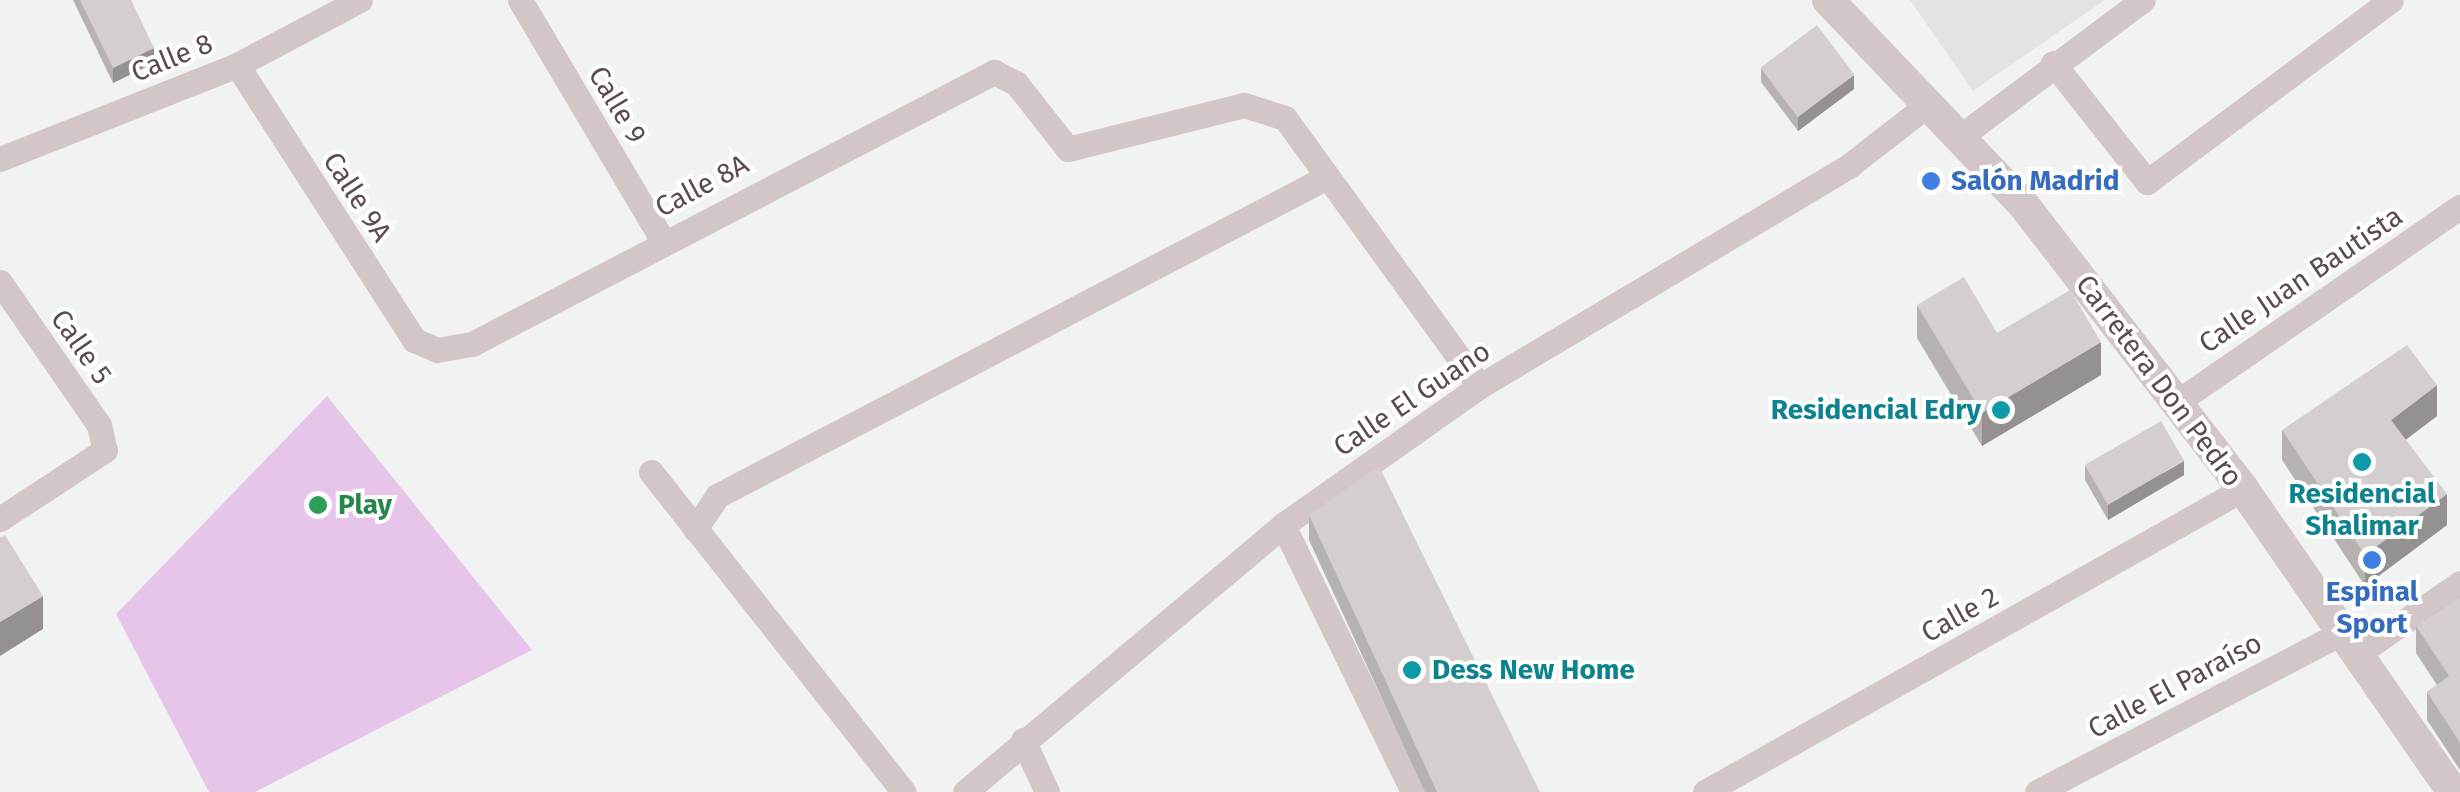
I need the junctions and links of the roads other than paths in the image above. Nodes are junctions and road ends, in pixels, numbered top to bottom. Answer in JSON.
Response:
{"nodes":[{"id":1,"x":360,"y":0,"type":"edge"},
{"id":2,"x":520,"y":0,"type":"edge"},
{"id":3,"x":1828,"y":0,"type":"edge"},
{"id":4,"x":2143,"y":0,"type":"edge"},
{"id":5,"x":2391,"y":0,"type":"edge"},
{"id":6,"x":2053,"y":63,"type":"junction"},
{"id":7,"x":237,"y":65,"type":"junction"},
{"id":8,"x":1927,"y":105,"type":"junction"},
{"id":9,"x":1961,"y":136,"type":"junction"},
{"id":10,"x":0,"y":159,"type":"edge"},
{"id":11,"x":1327,"y":177,"type":"junction"},
{"id":12,"x":2460,"y":207,"type":"edge"},
{"id":13,"x":662,"y":240,"type":"junction"},
{"id":14,"x":0,"y":282,"type":"edge"},
{"id":15,"x":437,"y":350,"type":"joint"},
{"id":16,"x":1480,"y":386,"type":"junction"},
{"id":17,"x":2176,"y":402,"type":"junction"},
{"id":18,"x":650,"y":472,"type":"dead end"},
{"id":19,"x":2242,"y":489,"type":"junction"},
{"id":20,"x":0,"y":519,"type":"edge"},
{"id":21,"x":1282,"y":525,"type":"junction"},
{"id":22,"x":695,"y":529,"type":"junction"},
{"id":23,"x":2460,"y":583,"type":"edge"},
{"id":24,"x":2350,"y":643,"type":"junction"},
{"id":25,"x":1023,"y":740,"type":"junction"},
{"id":26,"x":904,"y":792,"type":"edge"},
{"id":27,"x":965,"y":792,"type":"edge"},
{"id":28,"x":1047,"y":792,"type":"edge"},
{"id":29,"x":1413,"y":792,"type":"edge"},
{"id":30,"x":1705,"y":792,"type":"edge"},
{"id":31,"x":2037,"y":792,"type":"edge"},
{"id":32,"x":2453,"y":792,"type":"edge"}],
"edges":[{"from":1,"to":7,"type":"street","name":"Calle 8"},
{"from":2,"to":13,"type":"street","name":"Calle 9"},
{"from":3,"to":8,"type":"street","name":"Carretera Don Pedro"},
{"from":4,"to":6,"type":"street"},
{"from":5,"to":6,"type":"street"},
{"from":6,"to":9,"type":"street"},
{"from":7,"to":10,"type":"street","name":"Calle 8"},
{"from":7,"to":15,"type":"street","name":"Calle 9A"},
{"from":8,"to":9,"type":"street","name":"Carretera Don Pedro"},
{"from":8,"to":16,"type":"street","name":"Calle El Guano"},
{"from":9,"to":17,"type":"street","name":"Carretera Don Pedro"},
{"from":11,"to":13,"type":"street","name":"Calle 8A"},
{"from":11,"to":16,"type":"street"},
{"from":11,"to":22,"type":"street"},
{"from":12,"to":17,"type":"street","name":"Calle Juan Bautista"},
{"from":13,"to":15,"type":"street","name":"Calle 8A"},
{"from":14,"to":20,"type":"street","name":"Calle 5"},
{"from":16,"to":21,"type":"street","name":"Calle El Guano"},
{"from":17,"to":19,"type":"street","name":"Carretera Don Pedro"},
{"from":18,"to":22,"type":"street"},
{"from":19,"to":24,"type":"street","name":"Carretera Don Pedro"},
{"from":19,"to":30,"type":"street","name":"Calle 2"},
{"from":21,"to":25,"type":"street","name":"Calle El Guano"},
{"from":21,"to":29,"type":"street"},
{"from":22,"to":26,"type":"street"},
{"from":23,"to":24,"type":"street","name":"Calle El Paraíso"},
{"from":24,"to":31,"type":"street","name":"Calle El Paraíso"},
{"from":24,"to":32,"type":"street","name":"Carretera Don Pedro"},
{"from":25,"to":27,"type":"street","name":"Calle El Guano"},
{"from":25,"to":28,"type":"street"}]}
